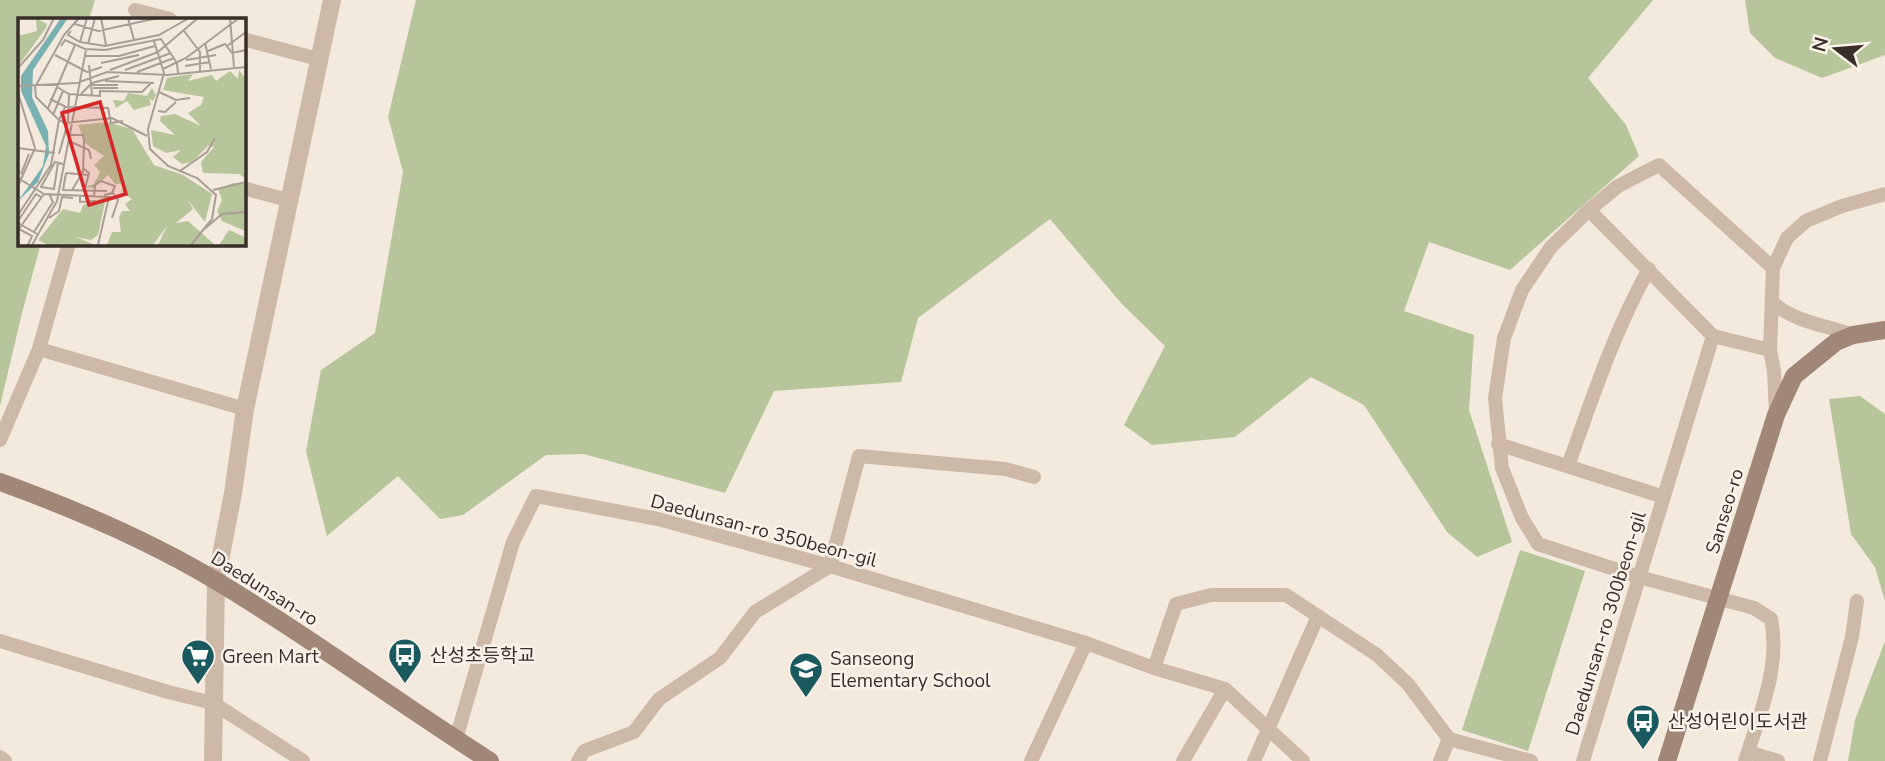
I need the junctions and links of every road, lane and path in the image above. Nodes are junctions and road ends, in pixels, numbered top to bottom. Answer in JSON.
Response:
{"nodes":[{"id":1,"x":332,"y":0,"type":"edge"},
{"id":2,"x":135,"y":10,"type":"edge"},
{"id":3,"x":166,"y":18,"type":"edge"},
{"id":4,"x":245,"y":40,"type":"edge"},
{"id":5,"x":318,"y":59,"type":"junction"},
{"id":6,"x":245,"y":189,"type":"edge"},
{"id":7,"x":1885,"y":194,"type":"edge"},
{"id":8,"x":288,"y":200,"type":"junction"},
{"id":9,"x":1589,"y":210,"type":"junction"},
{"id":10,"x":68,"y":245,"type":"edge"},
{"id":11,"x":1773,"y":268,"type":"junction"},
{"id":12,"x":1649,"y":269,"type":"junction"},
{"id":13,"x":1772,"y":302,"type":"junction"},
{"id":14,"x":1885,"y":330,"type":"edge"},
{"id":15,"x":1853,"y":335,"type":"junction"},
{"id":16,"x":1713,"y":336,"type":"junction"},
{"id":17,"x":39,"y":349,"type":"junction"},
{"id":18,"x":1770,"y":350,"type":"junction"},
{"id":19,"x":245,"y":409,"type":"junction"},
{"id":20,"x":1776,"y":415,"type":"junction"},
{"id":21,"x":0,"y":440,"type":"edge"},
{"id":22,"x":1498,"y":444,"type":"junction"},
{"id":23,"x":1568,"y":466,"type":"junction"},
{"id":24,"x":1034,"y":477,"type":"dead end"},
{"id":25,"x":0,"y":482,"type":"edge"},
{"id":26,"x":1664,"y":497,"type":"junction"},
{"id":27,"x":830,"y":566,"type":"junction"},
{"id":28,"x":1639,"y":577,"type":"junction"},
{"id":29,"x":216,"y":581,"type":"junction"},
{"id":30,"x":1719,"y":599,"type":"junction"},
{"id":31,"x":1857,"y":601,"type":"dead end"},
{"id":32,"x":1318,"y":616,"type":"junction"},
{"id":33,"x":0,"y":641,"type":"edge"},
{"id":34,"x":1086,"y":643,"type":"junction"},
{"id":35,"x":1154,"y":668,"type":"junction"},
{"id":36,"x":1225,"y":689,"type":"junction"},
{"id":37,"x":213,"y":703,"type":"junction"},
{"id":38,"x":1268,"y":728,"type":"junction"},
{"id":39,"x":456,"y":739,"type":"junction"},
{"id":40,"x":1449,"y":739,"type":"junction"},
{"id":41,"x":0,"y":757,"type":"edge"},
{"id":42,"x":1746,"y":757,"type":"edge"},
{"id":43,"x":5,"y":761,"type":"edge"},
{"id":44,"x":213,"y":761,"type":"edge"},
{"id":45,"x":303,"y":761,"type":"edge"},
{"id":46,"x":491,"y":761,"type":"edge"},
{"id":47,"x":578,"y":761,"type":"edge"},
{"id":48,"x":1031,"y":761,"type":"edge"},
{"id":49,"x":1183,"y":761,"type":"edge"},
{"id":50,"x":1254,"y":761,"type":"edge"},
{"id":51,"x":1303,"y":761,"type":"edge"},
{"id":52,"x":1440,"y":761,"type":"edge"},
{"id":53,"x":1531,"y":761,"type":"edge"},
{"id":54,"x":1583,"y":761,"type":"edge"},
{"id":55,"x":1667,"y":761,"type":"edge"},
{"id":56,"x":1777,"y":761,"type":"edge"},
{"id":57,"x":1820,"y":761,"type":"edge"}],
"edges":[{"from":1,"to":5,"type":"street"},
{"from":2,"to":3,"type":"street"},
{"from":4,"to":5,"type":"street"},
{"from":5,"to":8,"type":"street"},
{"from":6,"to":8,"type":"street"},
{"from":7,"to":11,"type":"street"},
{"from":8,"to":19,"type":"street"},
{"from":9,"to":11,"type":"street"},
{"from":9,"to":12,"type":"street"},
{"from":9,"to":22,"type":"street"},
{"from":10,"to":17,"type":"street"},
{"from":11,"to":13,"type":"street"},
{"from":12,"to":16,"type":"street"},
{"from":12,"to":23,"type":"street"},
{"from":13,"to":15,"type":"street"},
{"from":13,"to":18,"type":"street"},
{"from":14,"to":15,"type":"main road","name":"Sanseo-ro"},
{"from":15,"to":20,"type":"main road","name":"Sanseo-ro"},
{"from":16,"to":18,"type":"street"},
{"from":16,"to":26,"type":"street","name":"Daedunsan-ro 300beon-gil"},
{"from":17,"to":19,"type":"street"},
{"from":17,"to":21,"type":"street"},
{"from":18,"to":20,"type":"street"},
{"from":19,"to":29,"type":"street"},
{"from":20,"to":30,"type":"main road","name":"Sanseo-ro"},
{"from":22,"to":23,"type":"street","name":"Daedunsan-ro 300beon-gil"},
{"from":22,"to":28,"type":"street"},
{"from":23,"to":26,"type":"street","name":"Daedunsan-ro 300beon-gil"},
{"from":24,"to":27,"type":"street"},
{"from":25,"to":29,"type":"main road","name":"Daedunsan-ro"},
{"from":26,"to":28,"type":"street","name":"Daedunsan-ro 300beon-gil"},
{"from":27,"to":34,"type":"street","name":"Daedunsan-ro 350beon-gil"},
{"from":27,"to":39,"type":"street","name":"Daedunsan-ro 350beon-gil"},
{"from":27,"to":47,"type":"street"},
{"from":28,"to":30,"type":"street"},
{"from":28,"to":54,"type":"street","name":"Daedunsan-ro 300beon-gil"},
{"from":29,"to":37,"type":"street"},
{"from":29,"to":39,"type":"main road","name":"Daedunsan-ro"},
{"from":30,"to":42,"type":"street"},
{"from":30,"to":55,"type":"main road","name":"Sanseo-ro"},
{"from":31,"to":57,"type":"street"},
{"from":32,"to":35,"type":"street"},
{"from":32,"to":38,"type":"street"},
{"from":32,"to":40,"type":"street"},
{"from":33,"to":37,"type":"street"},
{"from":34,"to":35,"type":"street","name":"Daedunsan-ro 350beon-gil"},
{"from":34,"to":48,"type":"street"},
{"from":35,"to":36,"type":"street","name":"Daedunsan-ro 350beon-gil"},
{"from":36,"to":38,"type":"street","name":"Daedunsan-ro 350beon-gil"},
{"from":36,"to":49,"type":"street"},
{"from":37,"to":44,"type":"street"},
{"from":37,"to":45,"type":"street"},
{"from":38,"to":50,"type":"street"},
{"from":38,"to":51,"type":"street","name":"Daedunsan-ro 350beon-gil"},
{"from":39,"to":46,"type":"main road","name":"Daedunsan-ro"},
{"from":40,"to":52,"type":"street"},
{"from":40,"to":53,"type":"street"},
{"from":41,"to":43,"type":"street"},
{"from":42,"to":56,"type":"street"}]}
